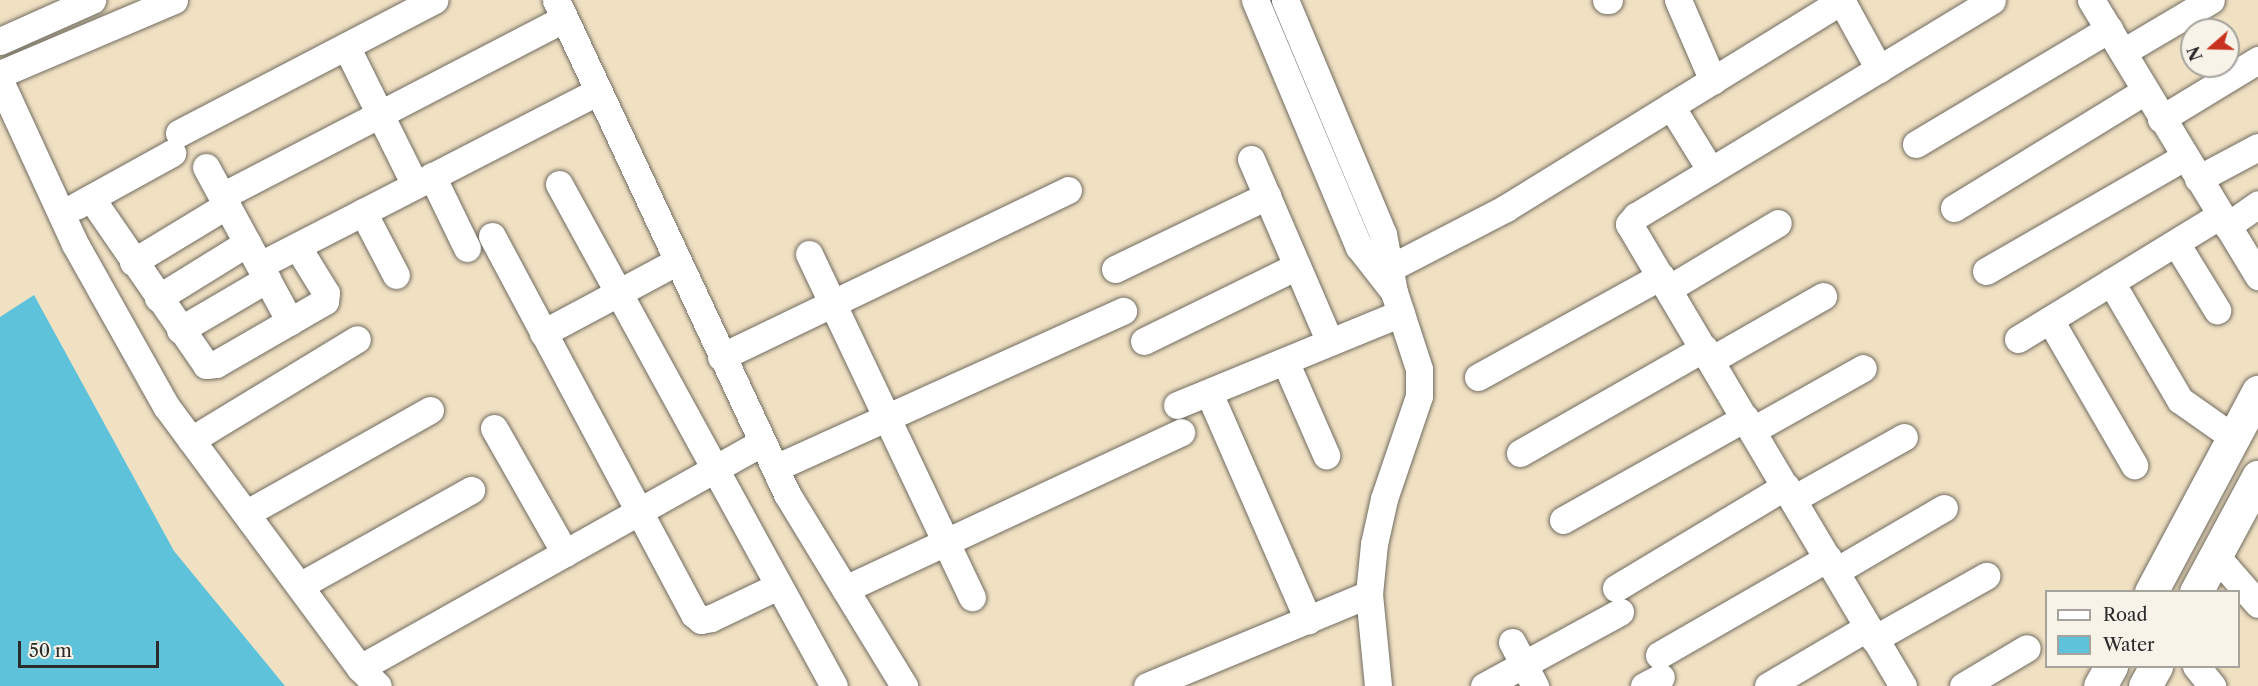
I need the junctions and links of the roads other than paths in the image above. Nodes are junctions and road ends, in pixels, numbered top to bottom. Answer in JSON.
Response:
{"nodes":[{"id":1,"x":92,"y":0,"type":"edge"},
{"id":2,"x":174,"y":0,"type":"edge"},
{"id":3,"x":435,"y":0,"type":"edge"},
{"id":4,"x":1255,"y":0,"type":"edge"},
{"id":5,"x":1285,"y":0,"type":"edge"},
{"id":6,"x":1678,"y":0,"type":"edge"},
{"id":7,"x":1842,"y":0,"type":"edge"},
{"id":8,"x":1992,"y":0,"type":"edge"},
{"id":9,"x":2091,"y":0,"type":"edge"},
{"id":10,"x":2211,"y":0,"type":"edge"},
{"id":11,"x":560,"y":9,"type":"edge"},
{"id":12,"x":2109,"y":29,"type":"junction"},
{"id":13,"x":0,"y":41,"type":"edge"},
{"id":14,"x":346,"y":46,"type":"junction"},
{"id":15,"x":2123,"y":52,"type":"junction"},
{"id":16,"x":2258,"y":60,"type":"edge"},
{"id":17,"x":1879,"y":69,"type":"junction"},
{"id":18,"x":0,"y":74,"type":"edge"},
{"id":19,"x":0,"y":81,"type":"edge"},
{"id":20,"x":1713,"y":81,"type":"junction"},
{"id":21,"x":598,"y":91,"type":"junction"},
{"id":22,"x":2145,"y":91,"type":"junction"},
{"id":23,"x":1671,"y":106,"type":"junction"},
{"id":24,"x":380,"y":115,"type":"junction"},
{"id":25,"x":2161,"y":119,"type":"junction"},
{"id":26,"x":1916,"y":144,"type":"dead end"},
{"id":27,"x":2258,"y":147,"type":"edge"},
{"id":28,"x":1251,"y":159,"type":"dead end"},
{"id":29,"x":206,"y":167,"type":"dead end"},
{"id":30,"x":2191,"y":168,"type":"junction"},
{"id":31,"x":1710,"y":171,"type":"junction"},
{"id":32,"x":423,"y":181,"type":"junction"},
{"id":33,"x":559,"y":184,"type":"dead end"},
{"id":34,"x":1068,"y":190,"type":"dead end"},
{"id":35,"x":1267,"y":196,"type":"junction"},
{"id":36,"x":91,"y":198,"type":"junction"},
{"id":37,"x":225,"y":200,"type":"junction"},
{"id":38,"x":2258,"y":204,"type":"edge"},
{"id":39,"x":1954,"y":208,"type":"dead end"},
{"id":40,"x":363,"y":212,"type":"junction"},
{"id":41,"x":62,"y":214,"type":"junction"},
{"id":42,"x":2224,"y":221,"type":"junction"},
{"id":43,"x":1778,"y":223,"type":"dead end"},
{"id":44,"x":492,"y":236,"type":"dead end"},
{"id":45,"x":2176,"y":243,"type":"junction"},
{"id":46,"x":297,"y":246,"type":"junction"},
{"id":47,"x":467,"y":248,"type":"dead end"},
{"id":48,"x":809,"y":254,"type":"dead end"},
{"id":49,"x":133,"y":262,"type":"junction"},
{"id":50,"x":258,"y":262,"type":"junction"},
{"id":51,"x":676,"y":262,"type":"junction"},
{"id":52,"x":1297,"y":266,"type":"junction"},
{"id":53,"x":1115,"y":269,"type":"dead end"},
{"id":54,"x":1986,"y":271,"type":"dead end"},
{"id":55,"x":396,"y":275,"type":"dead end"},
{"id":56,"x":2258,"y":276,"type":"edge"},
{"id":57,"x":1665,"y":282,"type":"junction"},
{"id":58,"x":2111,"y":282,"type":"junction"},
{"id":59,"x":618,"y":293,"type":"junction"},
{"id":60,"x":1822,"y":296,"type":"dead end"},
{"id":61,"x":158,"y":298,"type":"junction"},
{"id":62,"x":1398,"y":301,"type":"junction"},
{"id":63,"x":832,"y":303,"type":"junction"},
{"id":64,"x":2217,"y":310,"type":"dead end"},
{"id":65,"x":1123,"y":311,"type":"dead end"},
{"id":66,"x":2050,"y":320,"type":"junction"},
{"id":67,"x":290,"y":322,"type":"junction"},
{"id":68,"x":180,"y":330,"type":"junction"},
{"id":69,"x":543,"y":333,"type":"junction"},
{"id":70,"x":357,"y":339,"type":"dead end"},
{"id":71,"x":2018,"y":339,"type":"dead end"},
{"id":72,"x":1144,"y":340,"type":"dead end"},
{"id":73,"x":1330,"y":342,"type":"junction"},
{"id":74,"x":1708,"y":354,"type":"junction"},
{"id":75,"x":722,"y":357,"type":"junction"},
{"id":76,"x":1285,"y":361,"type":"junction"},
{"id":77,"x":1863,"y":368,"type":"dead end"},
{"id":78,"x":1478,"y":377,"type":"dead end"},
{"id":79,"x":2258,"y":392,"type":"edge"},
{"id":80,"x":1209,"y":393,"type":"junction"},
{"id":81,"x":1178,"y":405,"type":"dead end"},
{"id":82,"x":430,"y":410,"type":"dead end"},
{"id":83,"x":887,"y":417,"type":"junction"},
{"id":84,"x":1749,"y":424,"type":"junction"},
{"id":85,"x":494,"y":428,"type":"dead end"},
{"id":86,"x":1181,"y":432,"type":"dead end"},
{"id":87,"x":1904,"y":437,"type":"dead end"},
{"id":88,"x":2234,"y":438,"type":"junction"},
{"id":89,"x":191,"y":440,"type":"junction"},
{"id":90,"x":762,"y":442,"type":"junction"},
{"id":91,"x":1520,"y":453,"type":"dead end"},
{"id":92,"x":1326,"y":455,"type":"dead end"},
{"id":93,"x":2134,"y":465,"type":"dead end"},
{"id":94,"x":714,"y":468,"type":"junction"},
{"id":95,"x":775,"y":468,"type":"junction"},
{"id":96,"x":2258,"y":477,"type":"edge"},
{"id":97,"x":471,"y":490,"type":"dead end"},
{"id":98,"x":1790,"y":493,"type":"junction"},
{"id":99,"x":1944,"y":508,"type":"dead end"},
{"id":100,"x":638,"y":510,"type":"junction"},
{"id":101,"x":247,"y":513,"type":"junction"},
{"id":102,"x":1563,"y":520,"type":"dead end"},
{"id":103,"x":946,"y":542,"type":"junction"},
{"id":104,"x":565,"y":553,"type":"junction"},
{"id":105,"x":2215,"y":555,"type":"junction"},
{"id":106,"x":1832,"y":565,"type":"junction"},
{"id":107,"x":1986,"y":576,"type":"dead end"},
{"id":108,"x":301,"y":585,"type":"junction"},
{"id":109,"x":778,"y":586,"type":"junction"},
{"id":110,"x":845,"y":589,"type":"junction"},
{"id":111,"x":2152,"y":590,"type":"edge"},
{"id":112,"x":2197,"y":590,"type":"edge"},
{"id":113,"x":972,"y":597,"type":"dead end"},
{"id":114,"x":1357,"y":598,"type":"junction"},
{"id":115,"x":2258,"y":604,"type":"edge"},
{"id":116,"x":1311,"y":618,"type":"junction"},
{"id":117,"x":1871,"y":633,"type":"junction"},
{"id":118,"x":2026,"y":648,"type":"dead end"},
{"id":119,"x":1523,"y":664,"type":"edge"},
{"id":120,"x":2109,"y":668,"type":"edge"},
{"id":121,"x":2155,"y":668,"type":"edge"},
{"id":122,"x":2198,"y":668,"type":"edge"},
{"id":123,"x":1655,"y":673,"type":"edge"},
{"id":124,"x":369,"y":677,"type":"edge"},
{"id":125,"x":834,"y":686,"type":"edge"},
{"id":126,"x":904,"y":686,"type":"edge"},
{"id":127,"x":1147,"y":686,"type":"edge"},
{"id":128,"x":1378,"y":686,"type":"edge"},
{"id":129,"x":1484,"y":686,"type":"edge"},
{"id":130,"x":1768,"y":686,"type":"edge"},
{"id":131,"x":1903,"y":686,"type":"edge"},
{"id":132,"x":1963,"y":686,"type":"edge"},
{"id":133,"x":2100,"y":686,"type":"edge"},
{"id":134,"x":2145,"y":686,"type":"edge"},
{"id":135,"x":2212,"y":686,"type":"edge"}],
"edges":[{"from":1,"to":13,"type":"street"},
{"from":2,"to":18,"type":"street"},
{"from":3,"to":14,"type":"street"},
{"from":4,"to":62,"type":"street"},
{"from":5,"to":62,"type":"street"},
{"from":6,"to":20,"type":"street"},
{"from":7,"to":17,"type":"street"},
{"from":7,"to":20,"type":"street"},
{"from":8,"to":17,"type":"street"},
{"from":9,"to":12,"type":"street"},
{"from":10,"to":15,"type":"street"},
{"from":11,"to":21,"type":"street"},
{"from":11,"to":24,"type":"street"},
{"from":12,"to":15,"type":"street"},
{"from":12,"to":26,"type":"street"},
{"from":14,"to":24,"type":"street"},
{"from":14,"to":36,"type":"street"},
{"from":15,"to":22,"type":"street"},
{"from":16,"to":25,"type":"street"},
{"from":17,"to":31,"type":"street"},
{"from":19,"to":41,"type":"street"},
{"from":20,"to":23,"type":"street"},
{"from":21,"to":32,"type":"street"},
{"from":21,"to":51,"type":"street"},
{"from":22,"to":25,"type":"street"},
{"from":22,"to":39,"type":"street"},
{"from":23,"to":31,"type":"street"},
{"from":23,"to":62,"type":"street"},
{"from":24,"to":32,"type":"street"},
{"from":24,"to":37,"type":"street"},
{"from":25,"to":30,"type":"street"},
{"from":27,"to":30,"type":"street"},
{"from":28,"to":35,"type":"street"},
{"from":29,"to":37,"type":"street"},
{"from":30,"to":42,"type":"street"},
{"from":30,"to":54,"type":"street"},
{"from":31,"to":57,"type":"street"},
{"from":32,"to":40,"type":"street"},
{"from":32,"to":47,"type":"street"},
{"from":33,"to":59,"type":"street"},
{"from":34,"to":63,"type":"street"},
{"from":35,"to":52,"type":"street"},
{"from":35,"to":53,"type":"street"},
{"from":36,"to":41,"type":"street"},
{"from":36,"to":49,"type":"street"},
{"from":37,"to":49,"type":"street"},
{"from":37,"to":50,"type":"street"},
{"from":38,"to":42,"type":"street"},
{"from":40,"to":46,"type":"street"},
{"from":40,"to":55,"type":"street"},
{"from":41,"to":89,"type":"street"},
{"from":42,"to":45,"type":"street"},
{"from":42,"to":56,"type":"street"},
{"from":43,"to":57,"type":"street"},
{"from":44,"to":69,"type":"street"},
{"from":45,"to":58,"type":"street"},
{"from":45,"to":64,"type":"street"},
{"from":46,"to":50,"type":"street"},
{"from":46,"to":67,"type":"street"},
{"from":48,"to":63,"type":"street"},
{"from":49,"to":61,"type":"street"},
{"from":50,"to":61,"type":"street"},
{"from":50,"to":67,"type":"street"},
{"from":50,"to":68,"type":"street"},
{"from":51,"to":59,"type":"street"},
{"from":51,"to":75,"type":"street"},
{"from":52,"to":72,"type":"street"},
{"from":52,"to":73,"type":"street"},
{"from":57,"to":74,"type":"street"},
{"from":57,"to":78,"type":"street"},
{"from":58,"to":66,"type":"street"},
{"from":58,"to":88,"type":"street"},
{"from":59,"to":69,"type":"street"},
{"from":59,"to":94,"type":"street"},
{"from":60,"to":74,"type":"street"},
{"from":61,"to":68,"type":"street"},
{"from":62,"to":73,"type":"street"},
{"from":62,"to":114,"type":"street"},
{"from":63,"to":75,"type":"street"},
{"from":63,"to":83,"type":"street"},
{"from":65,"to":83,"type":"street"},
{"from":66,"to":71,"type":"street"},
{"from":66,"to":93,"type":"street"},
{"from":67,"to":68,"type":"street"},
{"from":69,"to":100,"type":"street"},
{"from":70,"to":89,"type":"street"},
{"from":73,"to":76,"type":"street"},
{"from":74,"to":84,"type":"street"},
{"from":74,"to":91,"type":"street"},
{"from":75,"to":90,"type":"street"},
{"from":76,"to":80,"type":"street"},
{"from":76,"to":92,"type":"street"},
{"from":77,"to":84,"type":"street"},
{"from":79,"to":88,"type":"main road"},
{"from":80,"to":81,"type":"street"},
{"from":80,"to":116,"type":"street"},
{"from":82,"to":101,"type":"street"},
{"from":83,"to":95,"type":"street"},
{"from":83,"to":103,"type":"street"},
{"from":84,"to":98,"type":"street"},
{"from":84,"to":102,"type":"street"},
{"from":85,"to":104,"type":"street"},
{"from":86,"to":103,"type":"street"},
{"from":87,"to":98,"type":"street"},
{"from":88,"to":111,"type":"main road"},
{"from":89,"to":101,"type":"street"},
{"from":90,"to":94,"type":"street"},
{"from":90,"to":95,"type":"street"},
{"from":94,"to":100,"type":"street"},
{"from":94,"to":109,"type":"street"},
{"from":95,"to":110,"type":"street"},
{"from":96,"to":105,"type":"main road"},
{"from":97,"to":108,"type":"street"},
{"from":98,"to":106,"type":"street"},
{"from":98,"to":119,"type":"street"},
{"from":99,"to":106,"type":"street"},
{"from":100,"to":104,"type":"street"},
{"from":100,"to":109,"type":"street"},
{"from":101,"to":108,"type":"street"},
{"from":103,"to":110,"type":"street"},
{"from":103,"to":113,"type":"street"},
{"from":104,"to":124,"type":"street"},
{"from":105,"to":112,"type":"main road"},
{"from":105,"to":115,"type":"street"},
{"from":106,"to":117,"type":"street"},
{"from":106,"to":123,"type":"street"},
{"from":107,"to":117,"type":"street"},
{"from":108,"to":124,"type":"street"},
{"from":109,"to":125,"type":"street"},
{"from":110,"to":126,"type":"street"},
{"from":114,"to":116,"type":"street"},
{"from":114,"to":128,"type":"street"},
{"from":116,"to":127,"type":"street"},
{"from":117,"to":130,"type":"street"},
{"from":117,"to":131,"type":"street"},
{"from":118,"to":132,"type":"street"},
{"from":119,"to":129,"type":"street"},
{"from":120,"to":133,"type":"main road"},
{"from":121,"to":134,"type":"main road"},
{"from":122,"to":135,"type":"street"}]}
